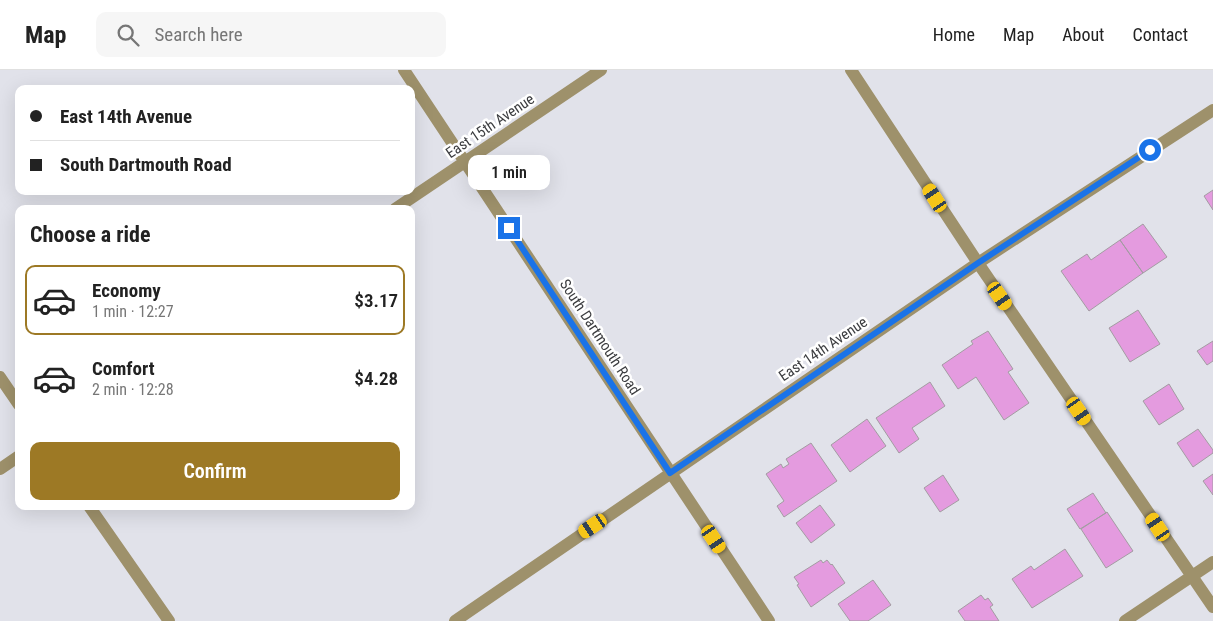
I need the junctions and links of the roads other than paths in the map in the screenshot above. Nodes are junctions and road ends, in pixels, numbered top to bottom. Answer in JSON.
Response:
{"nodes":[{"id":1,"x":404,"y":70,"type":"edge"},
{"id":2,"x":602,"y":70,"type":"edge"},
{"id":3,"x":851,"y":70,"type":"edge"},
{"id":4,"x":414,"y":85,"type":"edge"},
{"id":5,"x":415,"y":86,"type":"edge"},
{"id":6,"x":1213,"y":110,"type":"edge"},
{"id":7,"x":466,"y":162,"type":"junction"},
{"id":8,"x":401,"y":205,"type":"edge"},
{"id":9,"x":978,"y":263,"type":"junction"},
{"id":10,"x":0,"y":378,"type":"edge"},
{"id":11,"x":15,"y":399,"type":"edge"},
{"id":12,"x":15,"y":459,"type":"edge"},
{"id":13,"x":0,"y":469,"type":"edge"},
{"id":14,"x":670,"y":473,"type":"junction"},
{"id":15,"x":91,"y":510,"type":"edge"},
{"id":16,"x":1213,"y":562,"type":"edge"},
{"id":17,"x":1192,"y":576,"type":"junction"},
{"id":18,"x":1213,"y":607,"type":"edge"},
{"id":19,"x":169,"y":621,"type":"edge"},
{"id":20,"x":454,"y":621,"type":"edge"},
{"id":21,"x":769,"y":621,"type":"edge"},
{"id":22,"x":1125,"y":621,"type":"edge"}],
"edges":[{"from":1,"to":4,"type":"street","name":"South Dartmouth Road"},
{"from":2,"to":7,"type":"street","name":"East 15th Avenue"},
{"from":3,"to":9,"type":"street"},
{"from":5,"to":7,"type":"street","name":"South Dartmouth Road"},
{"from":6,"to":9,"type":"street","name":"East 14th Avenue"},
{"from":7,"to":8,"type":"street","name":"East 15th Avenue"},
{"from":7,"to":14,"type":"street","name":"South Dartmouth Road"},
{"from":9,"to":14,"type":"street","name":"East 14th Avenue"},
{"from":9,"to":17,"type":"street"},
{"from":10,"to":11,"type":"street"},
{"from":12,"to":13,"type":"street"},
{"from":14,"to":20,"type":"street","name":"East 14th Avenue"},
{"from":14,"to":21,"type":"street","name":"South Dartmouth Road"},
{"from":15,"to":19,"type":"street"},
{"from":16,"to":17,"type":"street"},
{"from":17,"to":18,"type":"street"},
{"from":17,"to":22,"type":"street"}]}
